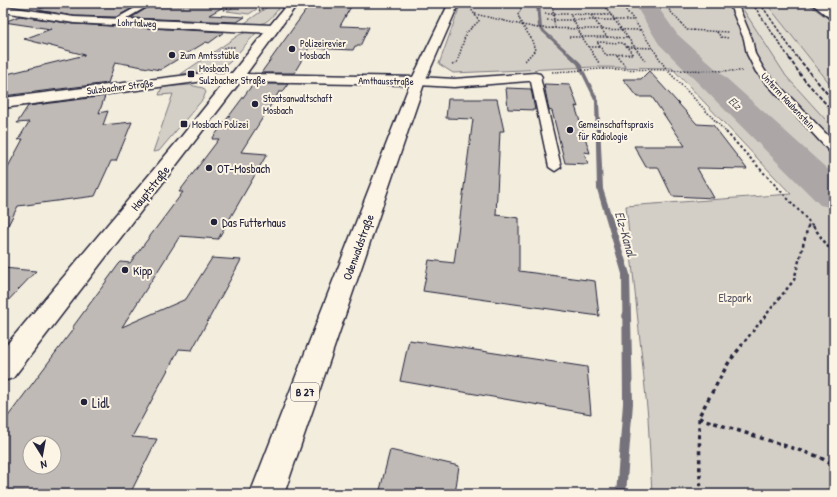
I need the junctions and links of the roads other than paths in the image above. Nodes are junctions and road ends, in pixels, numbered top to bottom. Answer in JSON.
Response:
{"nodes":[{"id":1,"x":149,"y":3,"type":"edge"},
{"id":2,"x":293,"y":3,"type":"edge"},
{"id":3,"x":454,"y":3,"type":"edge"},
{"id":4,"x":733,"y":3,"type":"edge"},
{"id":5,"x":816,"y":3,"type":"edge"},
{"id":6,"x":3,"y":9,"type":"edge"},
{"id":7,"x":834,"y":16,"type":"edge"},
{"id":8,"x":114,"y":22,"type":"junction"},
{"id":9,"x":272,"y":29,"type":"junction"},
{"id":10,"x":535,"y":77,"type":"joint"},
{"id":11,"x":236,"y":78,"type":"junction"},
{"id":12,"x":418,"y":81,"type":"junction"},
{"id":13,"x":3,"y":103,"type":"edge"},
{"id":14,"x":834,"y":149,"type":"edge"},
{"id":15,"x":555,"y":167,"type":"dead end"},
{"id":16,"x":3,"y":369,"type":"edge"},
{"id":17,"x":267,"y":494,"type":"edge"}],
"edges":[{"from":1,"to":8,"type":"lane"},
{"from":2,"to":9,"type":"street","name":"Hauptstraße"},
{"from":3,"to":12,"type":"street","name":"Odenwaldstraße","number":"B 27"},
{"from":4,"to":14,"type":"lane","name":"Unterm Haubenstein"},
{"from":5,"to":7,"type":"street"},
{"from":6,"to":8,"type":"street","name":"Lohrtalweg"},
{"from":8,"to":9,"type":"street","name":"Lohrtalweg"},
{"from":9,"to":11,"type":"street","name":"Hauptstraße"},
{"from":10,"to":12,"type":"street","name":"Amthausstraße"},
{"from":10,"to":15,"type":"lane"},
{"from":11,"to":12,"type":"street","name":"Amthausstraße"},
{"from":11,"to":13,"type":"street","name":"Sulzbacher Straße"},
{"from":11,"to":16,"type":"street","name":"Hauptstraße"},
{"from":12,"to":17,"type":"street","name":"Odenwaldstraße","number":"B 27"}]}
